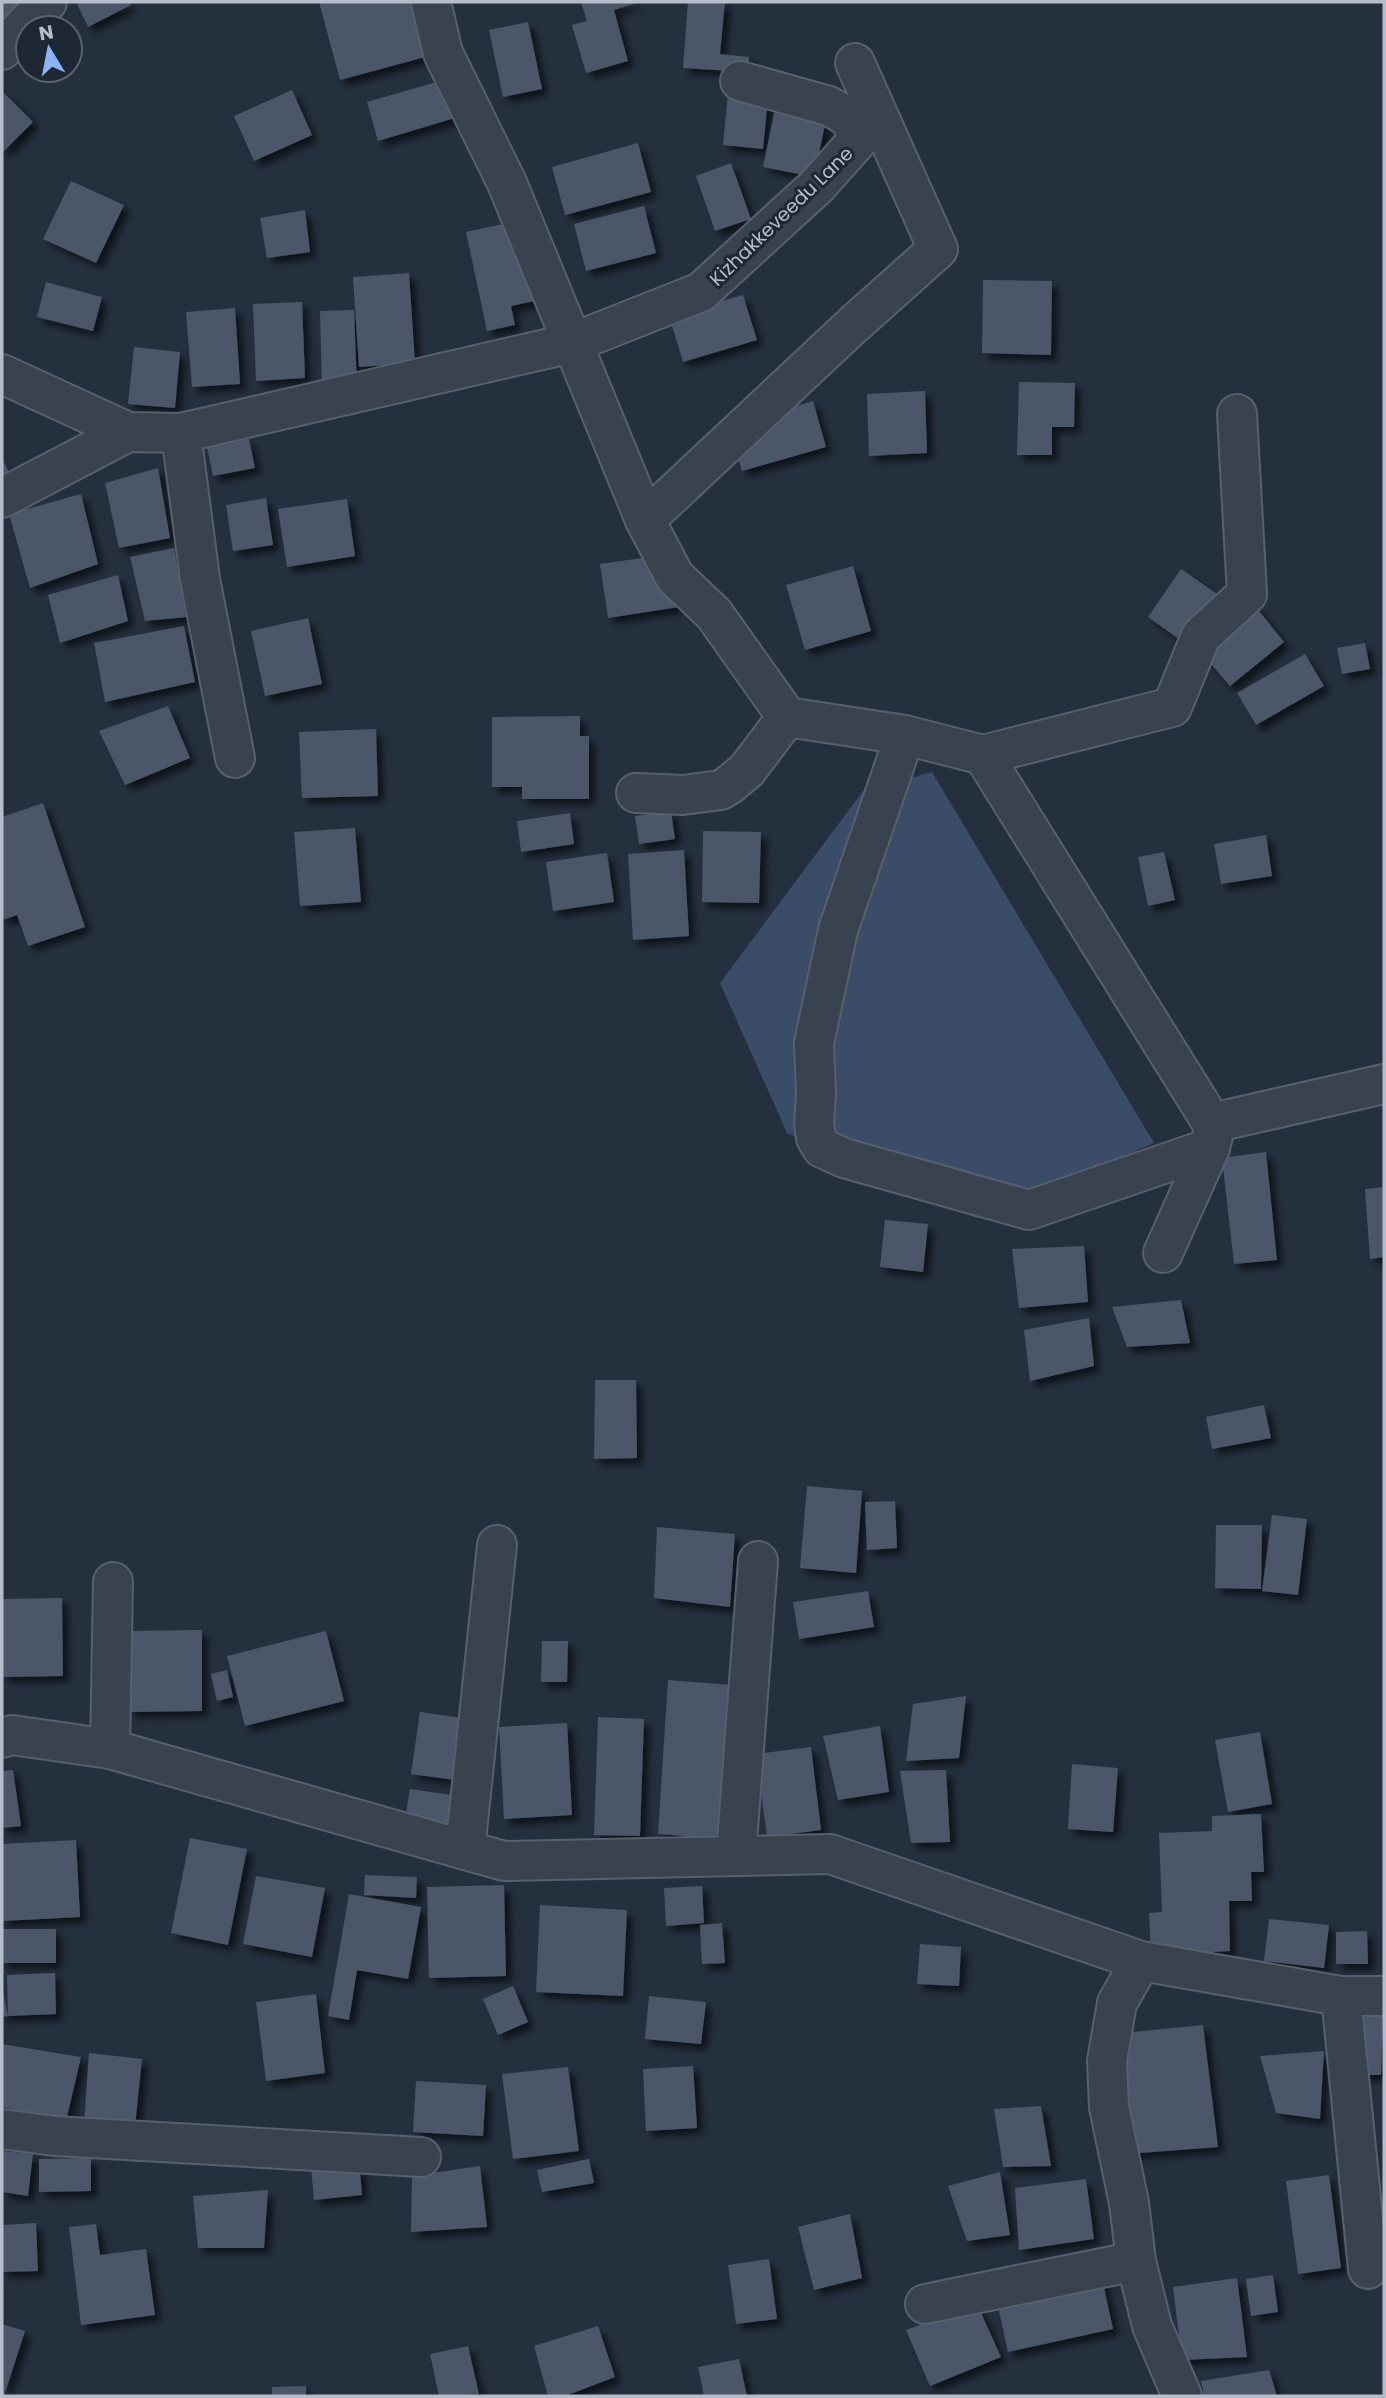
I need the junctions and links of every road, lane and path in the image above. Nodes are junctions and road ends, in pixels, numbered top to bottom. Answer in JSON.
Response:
{"nodes":[{"id":1,"x":47,"y":2,"type":"edge"},
{"id":2,"x":431,"y":2,"type":"edge"},
{"id":3,"x":2,"y":50,"type":"edge"},
{"id":4,"x":855,"y":63,"type":"dead end"},
{"id":5,"x":740,"y":81,"type":"dead end"},
{"id":6,"x":572,"y":343,"type":"junction"},
{"id":7,"x":2,"y":374,"type":"edge"},
{"id":8,"x":1237,"y":414,"type":"dead end"},
{"id":9,"x":128,"y":432,"type":"junction"},
{"id":10,"x":181,"y":433,"type":"junction"},
{"id":11,"x":2,"y":498,"type":"edge"},
{"id":12,"x":645,"y":520,"type":"junction"},
{"id":13,"x":787,"y":717,"type":"junction"},
{"id":14,"x":905,"y":735,"type":"junction"},
{"id":15,"x":983,"y":755,"type":"junction"},
{"id":16,"x":235,"y":758,"type":"dead end"},
{"id":17,"x":636,"y":793,"type":"dead end"},
{"id":18,"x":1384,"y":1084,"type":"edge"},
{"id":19,"x":1211,"y":1136,"type":"junction"},
{"id":20,"x":1163,"y":1253,"type":"dead end"},
{"id":21,"x":497,"y":1545,"type":"dead end"},
{"id":22,"x":758,"y":1560,"type":"dead end"},
{"id":23,"x":113,"y":1582,"type":"dead end"},
{"id":24,"x":2,"y":1738,"type":"edge"},
{"id":25,"x":110,"y":1749,"type":"junction"},
{"id":26,"x":465,"y":1850,"type":"junction"},
{"id":27,"x":736,"y":1856,"type":"junction"},
{"id":28,"x":1141,"y":1961,"type":"junction"},
{"id":29,"x":1340,"y":1996,"type":"junction"},
{"id":30,"x":1384,"y":1996,"type":"edge"},
{"id":31,"x":2,"y":2129,"type":"edge"},
{"id":32,"x":421,"y":2157,"type":"dead end"},
{"id":33,"x":1136,"y":2261,"type":"junction"},
{"id":34,"x":1368,"y":2269,"type":"dead end"},
{"id":35,"x":925,"y":2304,"type":"dead end"},
{"id":36,"x":1182,"y":2396,"type":"edge"}],
"edges":[{"from":1,"to":3,"type":"street"},
{"from":2,"to":6,"type":"street"},
{"from":4,"to":12,"type":"street"},
{"from":5,"to":6,"type":"street","name":"Kizhakkeveedu Lane"},
{"from":6,"to":10,"type":"street"},
{"from":6,"to":12,"type":"street"},
{"from":7,"to":9,"type":"street"},
{"from":8,"to":15,"type":"street"},
{"from":9,"to":10,"type":"street"},
{"from":9,"to":11,"type":"street"},
{"from":10,"to":16,"type":"street"},
{"from":12,"to":13,"type":"street"},
{"from":13,"to":14,"type":"street"},
{"from":13,"to":17,"type":"street"},
{"from":14,"to":15,"type":"street"},
{"from":14,"to":19,"type":"street"},
{"from":15,"to":19,"type":"street"},
{"from":18,"to":19,"type":"street"},
{"from":19,"to":20,"type":"street"},
{"from":21,"to":26,"type":"street"},
{"from":22,"to":27,"type":"street"},
{"from":23,"to":25,"type":"street"},
{"from":24,"to":25,"type":"street"},
{"from":25,"to":26,"type":"street"},
{"from":26,"to":27,"type":"street"},
{"from":27,"to":28,"type":"street"},
{"from":28,"to":29,"type":"street"},
{"from":28,"to":33,"type":"street"},
{"from":29,"to":30,"type":"street"},
{"from":29,"to":34,"type":"street"},
{"from":31,"to":32,"type":"street"},
{"from":33,"to":35,"type":"street"},
{"from":33,"to":36,"type":"street"}]}
